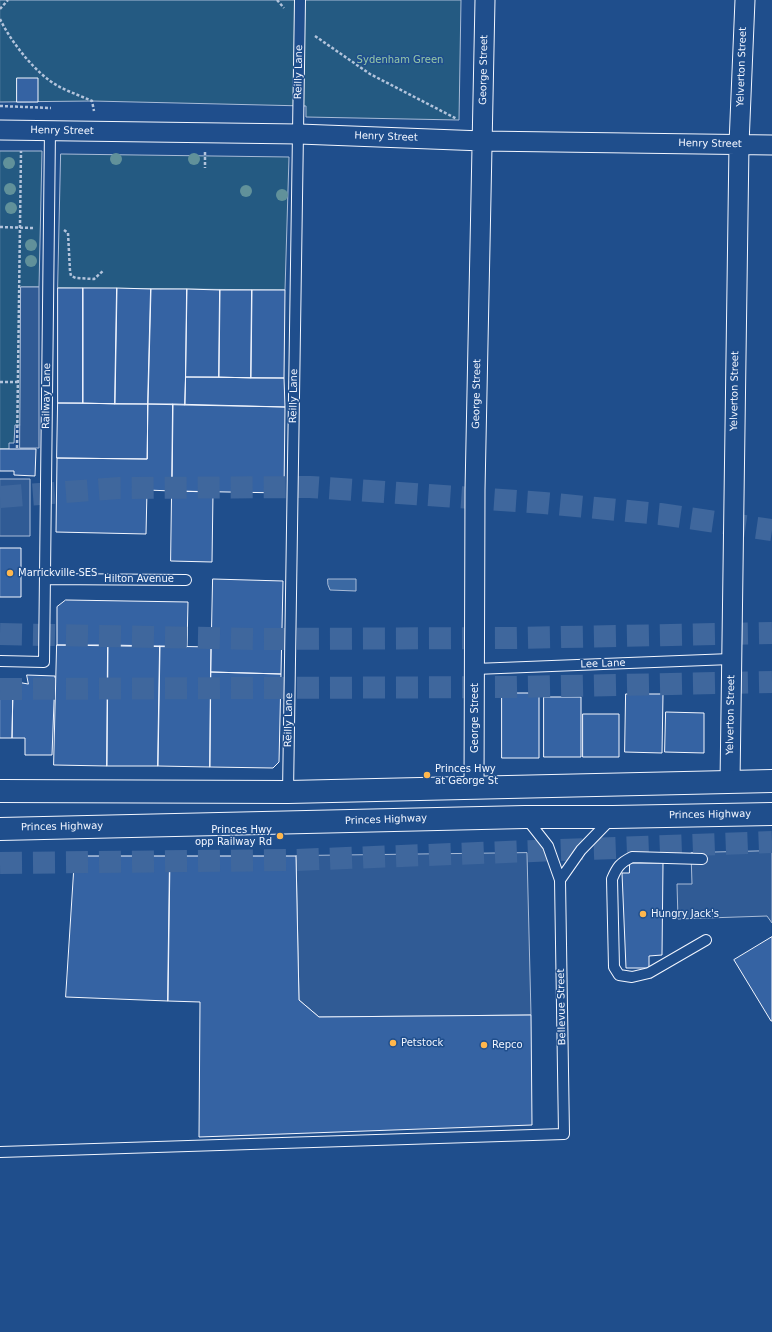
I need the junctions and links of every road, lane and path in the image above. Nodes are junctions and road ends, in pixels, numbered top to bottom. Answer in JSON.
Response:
{"nodes":[{"id":1,"x":8,"y":0,"type":"edge"},
{"id":2,"x":277,"y":0,"type":"edge"},
{"id":3,"x":300,"y":0,"type":"edge"},
{"id":4,"x":486,"y":0,"type":"edge"},
{"id":5,"x":745,"y":0,"type":"edge"},
{"id":6,"x":0,"y":9,"type":"edge"},
{"id":7,"x":0,"y":19,"type":"edge"},
{"id":8,"x":300,"y":25,"type":"junction"},
{"id":9,"x":0,"y":130,"type":"edge"},
{"id":10,"x":50,"y":130,"type":"junction"},
{"id":11,"x":97,"y":131,"type":"junction"},
{"id":12,"x":299,"y":134,"type":"junction"},
{"id":13,"x":483,"y":141,"type":"junction"},
{"id":14,"x":739,"y":144,"type":"junction"},
{"id":15,"x":772,"y":145,"type":"edge"},
{"id":16,"x":21,"y":151,"type":"dead end"},
{"id":17,"x":205,"y":152,"type":"dead end"},
{"id":18,"x":205,"y":168,"type":"dead end"},
{"id":19,"x":0,"y":227,"type":"edge"},
{"id":20,"x":20,"y":228,"type":"junction"},
{"id":21,"x":40,"y":229,"type":"dead end"},
{"id":22,"x":59,"y":229,"type":"dead end"},
{"id":23,"x":104,"y":270,"type":"dead end"},
{"id":24,"x":0,"y":382,"type":"edge"},
{"id":25,"x":18,"y":382,"type":"junction"},
{"id":26,"x":17,"y":448,"type":"dead end"},
{"id":27,"x":45,"y":579,"type":"junction"},
{"id":28,"x":186,"y":580,"type":"dead end"},
{"id":29,"x":731,"y":659,"type":"junction"},
{"id":30,"x":0,"y":661,"type":"edge"},
{"id":31,"x":475,"y":669,"type":"junction"},
{"id":32,"x":730,"y":782,"type":"junction"},
{"id":33,"x":772,"y":782,"type":"edge"},
{"id":34,"x":474,"y":787,"type":"junction"},
{"id":35,"x":0,"y":791,"type":"edge"},
{"id":36,"x":288,"y":792,"type":"junction"},
{"id":37,"x":772,"y":814,"type":"edge"},
{"id":38,"x":524,"y":817,"type":"junction"},
{"id":39,"x":613,"y":817,"type":"junction"},
{"id":40,"x":0,"y":829,"type":"edge"},
{"id":41,"x":702,"y":859,"type":"dead end"},
{"id":42,"x":560,"y":880,"type":"junction"},
{"id":43,"x":706,"y":940,"type":"dead end"},
{"id":44,"x":0,"y":1152,"type":"edge"}],
"edges":[{"from":1,"to":6,"type":"path"},
{"from":2,"to":8,"type":"path"},
{"from":3,"to":8,"type":"lane","name":"Reilly Lane"},
{"from":4,"to":13,"type":"street","name":"George Street"},
{"from":5,"to":14,"type":"street","name":"Yelverton Street"},
{"from":7,"to":11,"type":"path"},
{"from":8,"to":12,"type":"lane","name":"Reilly Lane"},
{"from":8,"to":13,"type":"path"},
{"from":9,"to":10,"type":"street","name":"Henry Street"},
{"from":10,"to":11,"type":"street","name":"Henry Street"},
{"from":10,"to":27,"type":"lane","name":"Railway Lane"},
{"from":11,"to":12,"type":"street","name":"Henry Street"},
{"from":12,"to":13,"type":"street","name":"Henry Street"},
{"from":12,"to":36,"type":"lane","name":"Reilly Lane"},
{"from":13,"to":14,"type":"street","name":"Henry Street"},
{"from":13,"to":31,"type":"street","name":"George Street"},
{"from":14,"to":15,"type":"street","name":"Henry Street"},
{"from":14,"to":29,"type":"street","name":"Yelverton Street"},
{"from":16,"to":20,"type":"path"},
{"from":17,"to":18,"type":"path"},
{"from":19,"to":20,"type":"path"},
{"from":20,"to":21,"type":"path"},
{"from":20,"to":25,"type":"path"},
{"from":22,"to":23,"type":"path"},
{"from":24,"to":25,"type":"path"},
{"from":25,"to":26,"type":"path"},
{"from":27,"to":28,"type":"lane","name":"Hilton Avenue"},
{"from":27,"to":30,"type":"lane","name":"Railway Lane"},
{"from":29,"to":31,"type":"lane","name":"Lee Lane"},
{"from":29,"to":32,"type":"street","name":"Yelverton Street"},
{"from":31,"to":34,"type":"street","name":"George Street"},
{"from":32,"to":33,"type":"highway"},
{"from":32,"to":34,"type":"highway"},
{"from":34,"to":36,"type":"highway"},
{"from":35,"to":36,"type":"highway"},
{"from":37,"to":39,"type":"highway","name":"Princes Highway"},
{"from":38,"to":39,"type":"highway","name":"Princes Highway"},
{"from":38,"to":40,"type":"highway","name":"Princes Highway"},
{"from":38,"to":42,"type":"lane","name":"Bellevue Street"},
{"from":39,"to":42,"type":"lane"},
{"from":41,"to":43,"type":"lane"},
{"from":42,"to":44,"type":"lane","name":"Bellevue Street"}]}
